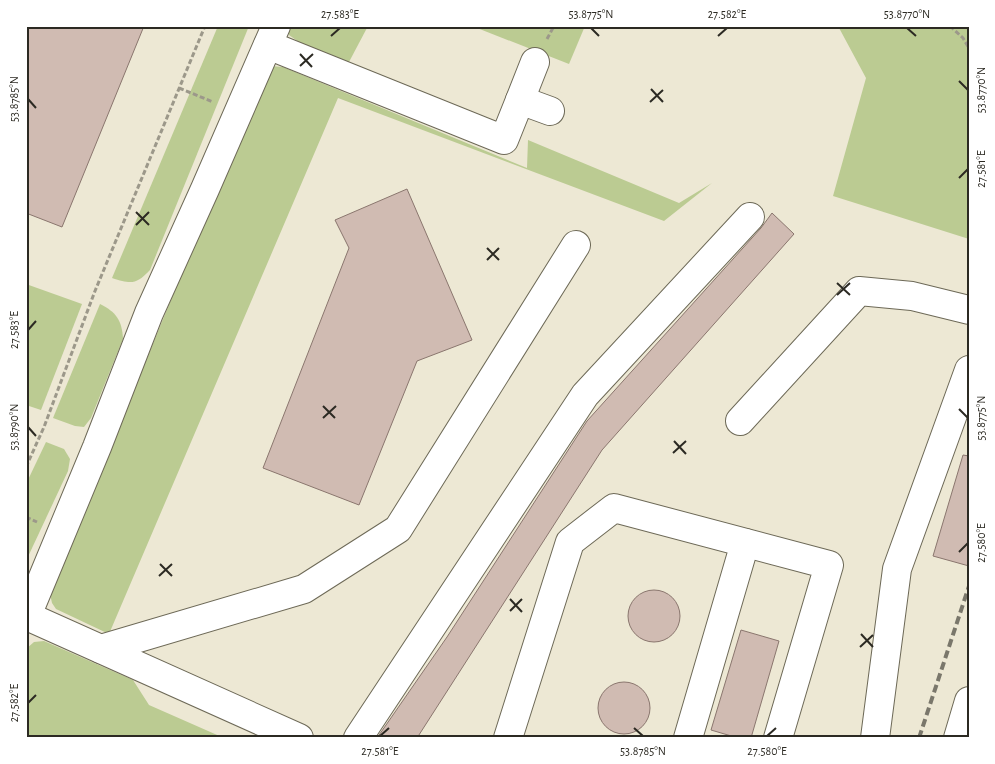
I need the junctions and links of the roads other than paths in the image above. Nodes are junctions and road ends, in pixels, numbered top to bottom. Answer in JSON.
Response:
{"nodes":[{"id":1,"x":272,"y":36,"type":"edge"},
{"id":2,"x":535,"y":62,"type":"dead end"},
{"id":3,"x":520,"y":100,"type":"junction"},
{"id":4,"x":550,"y":110,"type":"dead end"},
{"id":5,"x":750,"y":217,"type":"dead end"},
{"id":6,"x":576,"y":245,"type":"dead end"},
{"id":7,"x":969,"y":310,"type":"edge"},
{"id":8,"x":969,"y":370,"type":"edge"},
{"id":9,"x":740,"y":421,"type":"dead end"},
{"id":10,"x":745,"y":543,"type":"junction"},
{"id":11,"x":27,"y":617,"type":"edge"},
{"id":12,"x":101,"y":649,"type":"junction"},
{"id":13,"x":969,"y":701,"type":"edge"},
{"id":14,"x":299,"y":738,"type":"edge"},
{"id":15,"x":358,"y":738,"type":"edge"},
{"id":16,"x":508,"y":738,"type":"edge"},
{"id":17,"x":688,"y":738,"type":"edge"},
{"id":18,"x":778,"y":738,"type":"edge"},
{"id":19,"x":875,"y":738,"type":"edge"},
{"id":20,"x":958,"y":738,"type":"edge"}],
"edges":[{"from":1,"to":3,"type":"street"},
{"from":1,"to":11,"type":"street"},
{"from":2,"to":3,"type":"street"},
{"from":3,"to":4,"type":"street"},
{"from":5,"to":15,"type":"street"},
{"from":6,"to":12,"type":"street"},
{"from":7,"to":9,"type":"street"},
{"from":8,"to":19,"type":"street"},
{"from":10,"to":16,"type":"street"},
{"from":10,"to":17,"type":"street"},
{"from":10,"to":18,"type":"street"},
{"from":11,"to":12,"type":"street"},
{"from":12,"to":14,"type":"street"},
{"from":13,"to":20,"type":"street"}]}
